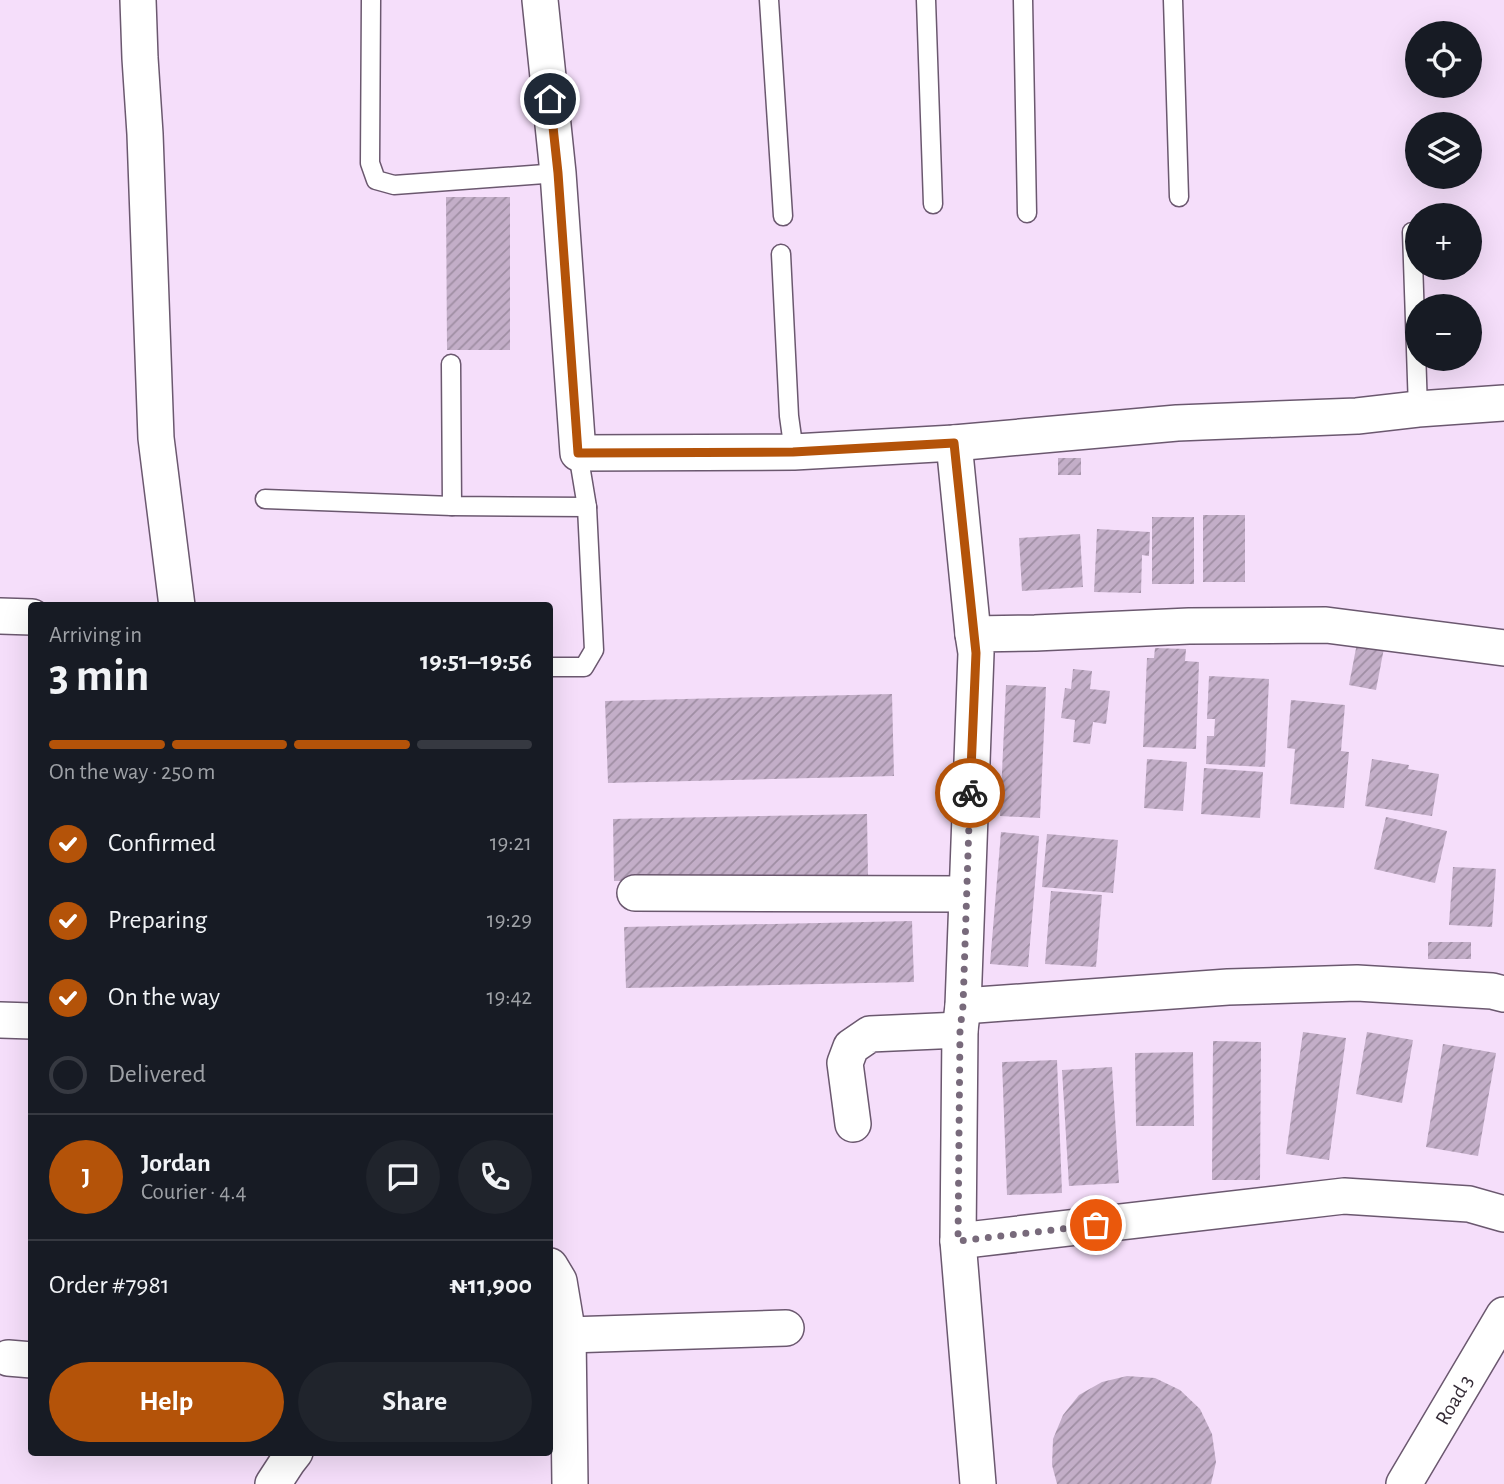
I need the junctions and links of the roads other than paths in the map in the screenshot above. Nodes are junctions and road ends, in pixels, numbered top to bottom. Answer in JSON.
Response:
{"nodes":[{"id":1,"x":138,"y":0,"type":"edge"},
{"id":2,"x":371,"y":0,"type":"edge"},
{"id":3,"x":540,"y":0,"type":"edge"},
{"id":4,"x":769,"y":0,"type":"edge"},
{"id":5,"x":926,"y":0,"type":"edge"},
{"id":6,"x":1023,"y":0,"type":"edge"},
{"id":7,"x":1173,"y":0,"type":"edge"},
{"id":8,"x":558,"y":173,"type":"junction"},
{"id":9,"x":1179,"y":197,"type":"dead end"},
{"id":10,"x":933,"y":204,"type":"dead end"},
{"id":11,"x":1027,"y":213,"type":"dead end"},
{"id":12,"x":783,"y":216,"type":"dead end"},
{"id":13,"x":781,"y":254,"type":"dead end"},
{"id":14,"x":1414,"y":280,"type":"edge"},
{"id":15,"x":451,"y":364,"type":"dead end"},
{"id":16,"x":1504,"y":403,"type":"edge"},
{"id":17,"x":1418,"y":409,"type":"junction"},
{"id":18,"x":954,"y":443,"type":"junction"},
{"id":19,"x":793,"y":452,"type":"junction"},
{"id":20,"x":578,"y":453,"type":"junction"},
{"id":21,"x":265,"y":499,"type":"dead end"},
{"id":22,"x":452,"y":506,"type":"junction"},
{"id":23,"x":587,"y":507,"type":"junction"},
{"id":24,"x":176,"y":602,"type":"edge"},
{"id":25,"x":0,"y":616,"type":"edge"},
{"id":26,"x":28,"y":617,"type":"edge"},
{"id":27,"x":973,"y":634,"type":"junction"},
{"id":28,"x":1504,"y":648,"type":"edge"},
{"id":29,"x":553,"y":667,"type":"edge"},
{"id":30,"x":635,"y":892,"type":"dead end"},
{"id":31,"x":966,"y":894,"type":"junction"},
{"id":32,"x":1504,"y":994,"type":"edge"},
{"id":33,"x":962,"y":1018,"type":"junction"},
{"id":34,"x":0,"y":1020,"type":"edge"},
{"id":35,"x":28,"y":1021,"type":"edge"},
{"id":36,"x":853,"y":1124,"type":"dead end"},
{"id":37,"x":1504,"y":1214,"type":"edge"},
{"id":38,"x":958,"y":1241,"type":"junction"},
{"id":39,"x":553,"y":1271,"type":"edge"},
{"id":40,"x":1504,"y":1315,"type":"edge"},
{"id":41,"x":786,"y":1328,"type":"dead end"},
{"id":42,"x":568,"y":1335,"type":"junction"},
{"id":43,"x":292,"y":1456,"type":"edge"},
{"id":44,"x":273,"y":1484,"type":"edge"},
{"id":45,"x":570,"y":1484,"type":"edge"},
{"id":46,"x":978,"y":1484,"type":"edge"},
{"id":47,"x":1404,"y":1484,"type":"edge"}],
"edges":[{"from":1,"to":24,"type":"street"},
{"from":2,"to":8,"type":"lane"},
{"from":3,"to":8,"type":"street"},
{"from":4,"to":12,"type":"lane"},
{"from":5,"to":10,"type":"lane"},
{"from":6,"to":11,"type":"lane"},
{"from":7,"to":9,"type":"lane"},
{"from":8,"to":20,"type":"street"},
{"from":13,"to":19,"type":"lane"},
{"from":14,"to":17,"type":"lane"},
{"from":15,"to":22,"type":"lane"},
{"from":16,"to":17,"type":"street"},
{"from":17,"to":18,"type":"street"},
{"from":18,"to":19,"type":"street"},
{"from":18,"to":27,"type":"street"},
{"from":19,"to":20,"type":"street"},
{"from":20,"to":23,"type":"lane"},
{"from":21,"to":22,"type":"lane"},
{"from":22,"to":23,"type":"lane"},
{"from":23,"to":29,"type":"lane"},
{"from":25,"to":26,"type":"street"},
{"from":27,"to":28,"type":"street"},
{"from":27,"to":31,"type":"street"},
{"from":30,"to":31,"type":"street"},
{"from":31,"to":33,"type":"street"},
{"from":32,"to":33,"type":"street"},
{"from":33,"to":36,"type":"street"},
{"from":33,"to":38,"type":"street"},
{"from":34,"to":35,"type":"street"},
{"from":37,"to":38,"type":"street"},
{"from":38,"to":46,"type":"street"},
{"from":39,"to":42,"type":"street"},
{"from":40,"to":47,"type":"street","name":"Road 3"},
{"from":41,"to":42,"type":"street"},
{"from":42,"to":45,"type":"street"},
{"from":43,"to":44,"type":"street"}]}
